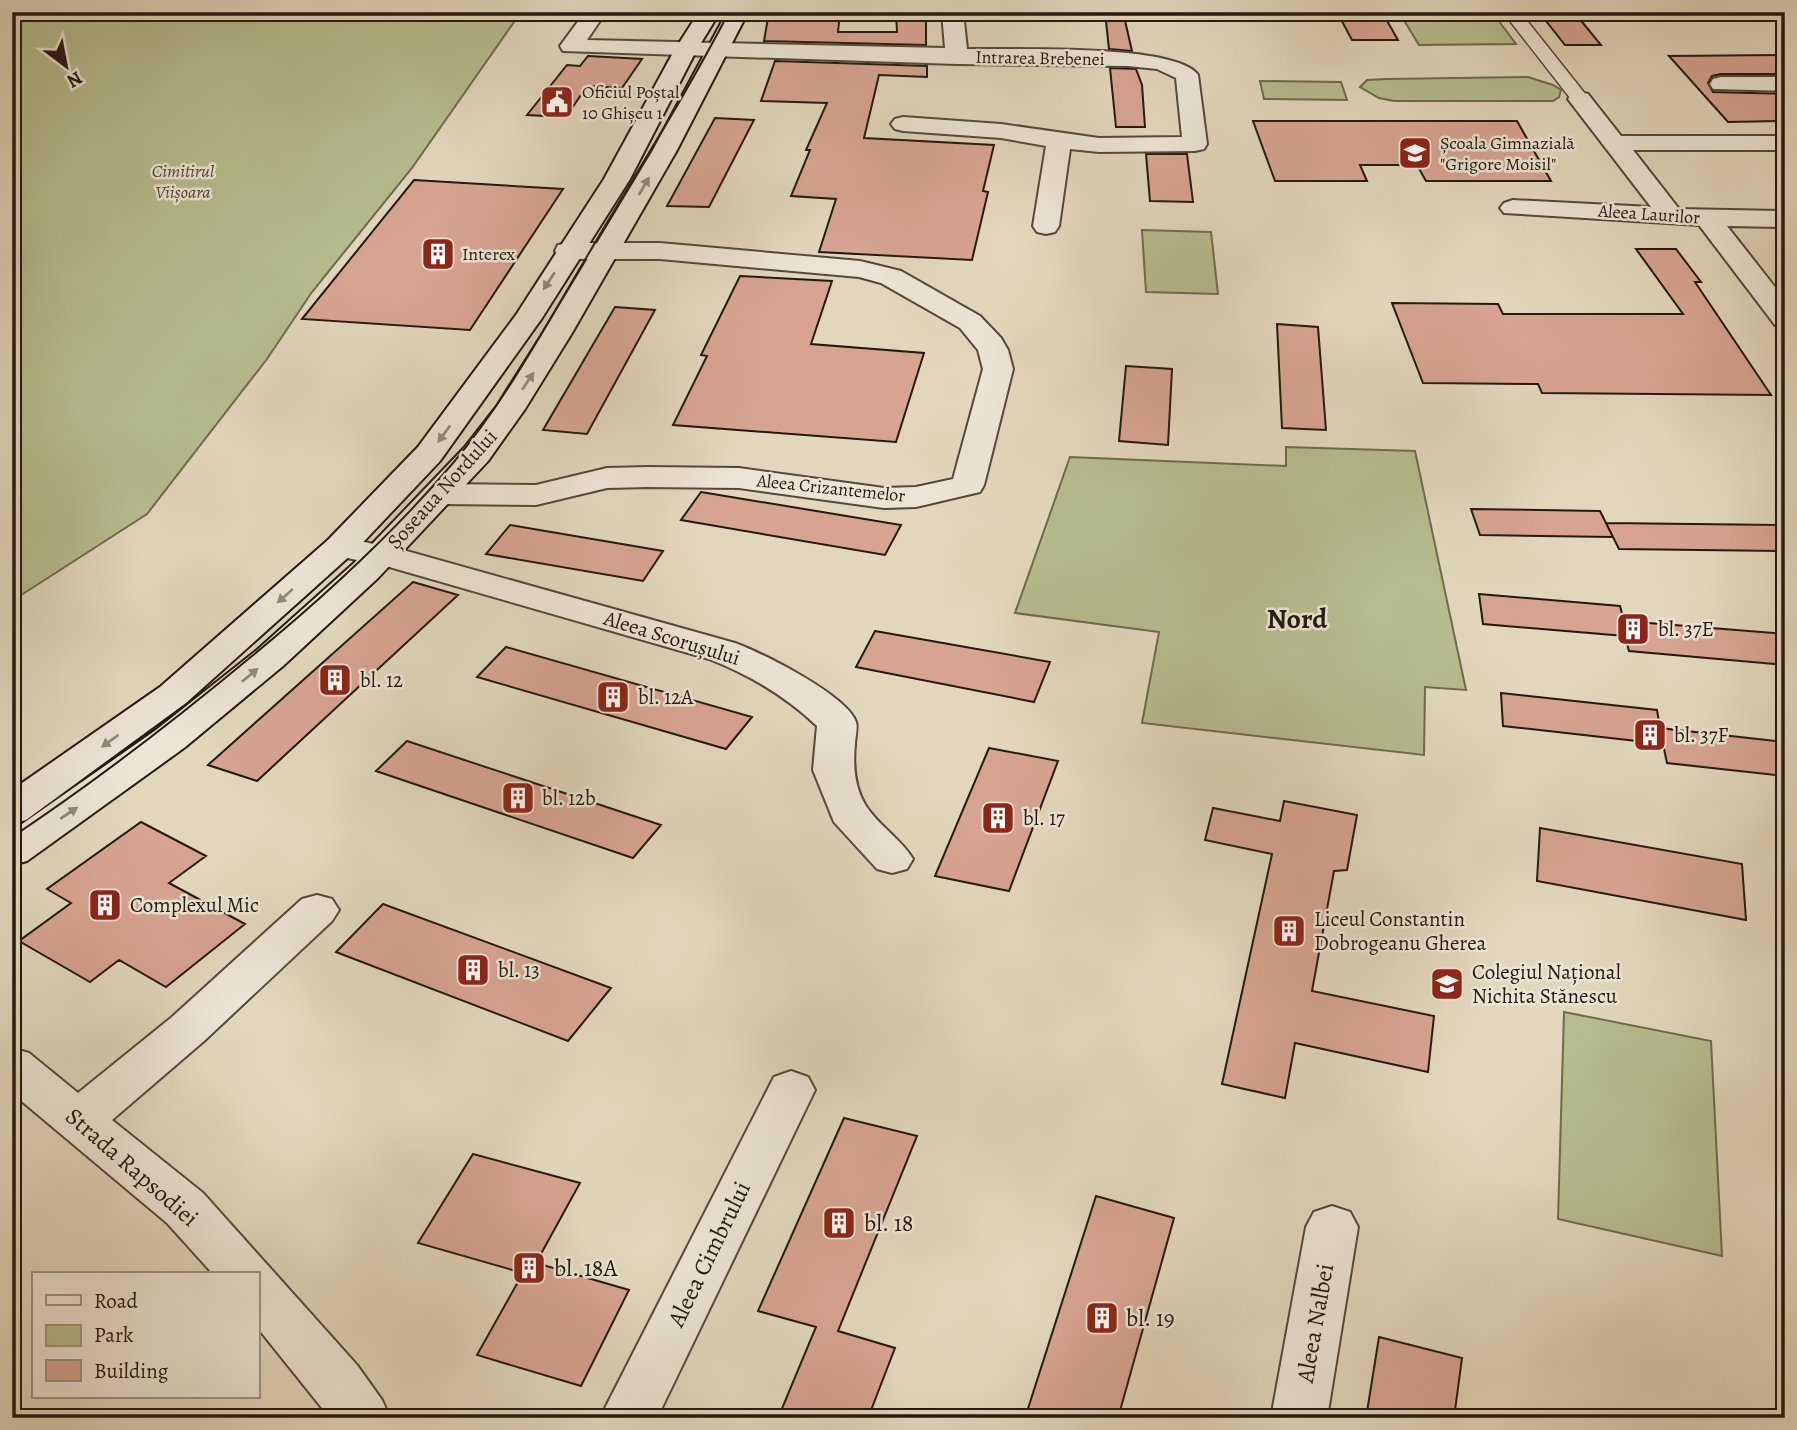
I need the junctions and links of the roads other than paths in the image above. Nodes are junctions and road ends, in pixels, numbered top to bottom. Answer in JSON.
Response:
{"nodes":[{"id":1,"x":596,"y":12,"type":"edge"},
{"id":2,"x":710,"y":12,"type":"edge"},
{"id":3,"x":738,"y":12,"type":"edge"},
{"id":4,"x":952,"y":12,"type":"edge"},
{"id":5,"x":1511,"y":12,"type":"edge"},
{"id":6,"x":685,"y":51,"type":"junction"},
{"id":7,"x":715,"y":51,"type":"junction"},
{"id":8,"x":957,"y":57,"type":"junction"},
{"id":9,"x":1721,"y":84,"type":"dead end"},
{"id":10,"x":1785,"y":84,"type":"edge"},
{"id":11,"x":1580,"y":99,"type":"joint"},
{"id":12,"x":903,"y":124,"type":"dead end"},
{"id":13,"x":1059,"y":141,"type":"junction"},
{"id":14,"x":1615,"y":143,"type":"junction"},
{"id":15,"x":1785,"y":143,"type":"edge"},
{"id":16,"x":1513,"y":208,"type":"dead end"},
{"id":17,"x":1670,"y":214,"type":"junction"},
{"id":18,"x":1707,"y":218,"type":"junction"},
{"id":19,"x":1785,"y":219,"type":"edge"},
{"id":20,"x":1046,"y":226,"type":"dead end"},
{"id":21,"x":568,"y":251,"type":"junction"},
{"id":22,"x":604,"y":253,"type":"junction"},
{"id":23,"x":1785,"y":319,"type":"edge"},
{"id":24,"x":440,"y":494,"type":"junction"},
{"id":25,"x":340,"y":547,"type":"junction"},
{"id":26,"x":383,"y":555,"type":"junction"},
{"id":27,"x":12,"y":810,"type":"edge"},
{"id":28,"x":12,"y":851,"type":"edge"},
{"id":29,"x":892,"y":859,"type":"dead end"},
{"id":30,"x":317,"y":910,"type":"dead end"},
{"id":31,"x":12,"y":1066,"type":"edge"},
{"id":32,"x":790,"y":1090,"type":"dead end"},
{"id":33,"x":78,"y":1119,"type":"junction"},
{"id":34,"x":1332,"y":1227,"type":"dead end"},
{"id":35,"x":243,"y":1272,"type":"edge"},
{"id":36,"x":259,"y":1291,"type":"edge"},
{"id":37,"x":362,"y":1418,"type":"edge"},
{"id":38,"x":628,"y":1418,"type":"edge"},
{"id":39,"x":1299,"y":1418,"type":"edge"}],
"edges":[{"from":1,"to":6,"type":"street","name":"Intrarea Brebenei"},
{"from":2,"to":6,"type":"street","name":"Șoseaua Nordului"},
{"from":3,"to":7,"type":"street","name":"Șoseaua Nordului"},
{"from":4,"to":8,"type":"street"},
{"from":5,"to":11,"type":"street"},
{"from":6,"to":7,"type":"street","name":"Intrarea Brebenei"},
{"from":6,"to":21,"type":"street","name":"Șoseaua Nordului"},
{"from":7,"to":8,"type":"street","name":"Intrarea Brebenei"},
{"from":22,"to":7,"type":"street","name":"Șoseaua Nordului","one_way":true},
{"from":8,"to":13,"type":"street","name":"Intrarea Brebenei"},
{"from":9,"to":10,"type":"street"},
{"from":11,"to":14,"type":"street"},
{"from":12,"to":13,"type":"street"},
{"from":13,"to":20,"type":"street"},
{"from":14,"to":15,"type":"street"},
{"from":14,"to":17,"type":"street"},
{"from":16,"to":17,"type":"street","name":"Aleea Laurilor"},
{"from":17,"to":18,"type":"street","name":"Aleea Laurilor"},
{"from":18,"to":19,"type":"street","name":"Aleea Laurilor"},
{"from":18,"to":23,"type":"street"},
{"from":21,"to":22,"type":"street","name":"Aleea Crizantemelor"},
{"from":21,"to":25,"type":"street","name":"Șoseaua Nordului","one_way":true},
{"from":24,"to":22,"type":"street","name":"Șoseaua Nordului","one_way":true},
{"from":22,"to":24,"type":"street","name":"Aleea Crizantemelor"},
{"from":24,"to":26,"type":"street","name":"Șoseaua Nordului"},
{"from":25,"to":26,"type":"street","name":"Aleea Scorușului"},
{"from":25,"to":27,"type":"street","name":"Șoseaua Nordului","one_way":true},
{"from":28,"to":26,"type":"street","name":"Șoseaua Nordului","one_way":true},
{"from":26,"to":29,"type":"street","name":"Aleea Scorușului"},
{"from":30,"to":33,"type":"street"},
{"from":31,"to":33,"type":"street","name":"Strada Rapsodiei"},
{"from":32,"to":38,"type":"street","name":"Aleea Cimbrului"},
{"from":33,"to":35,"type":"street","name":"Strada Rapsodiei"},
{"from":34,"to":39,"type":"street","name":"Aleea Nalbei"},
{"from":36,"to":37,"type":"street"}]}
